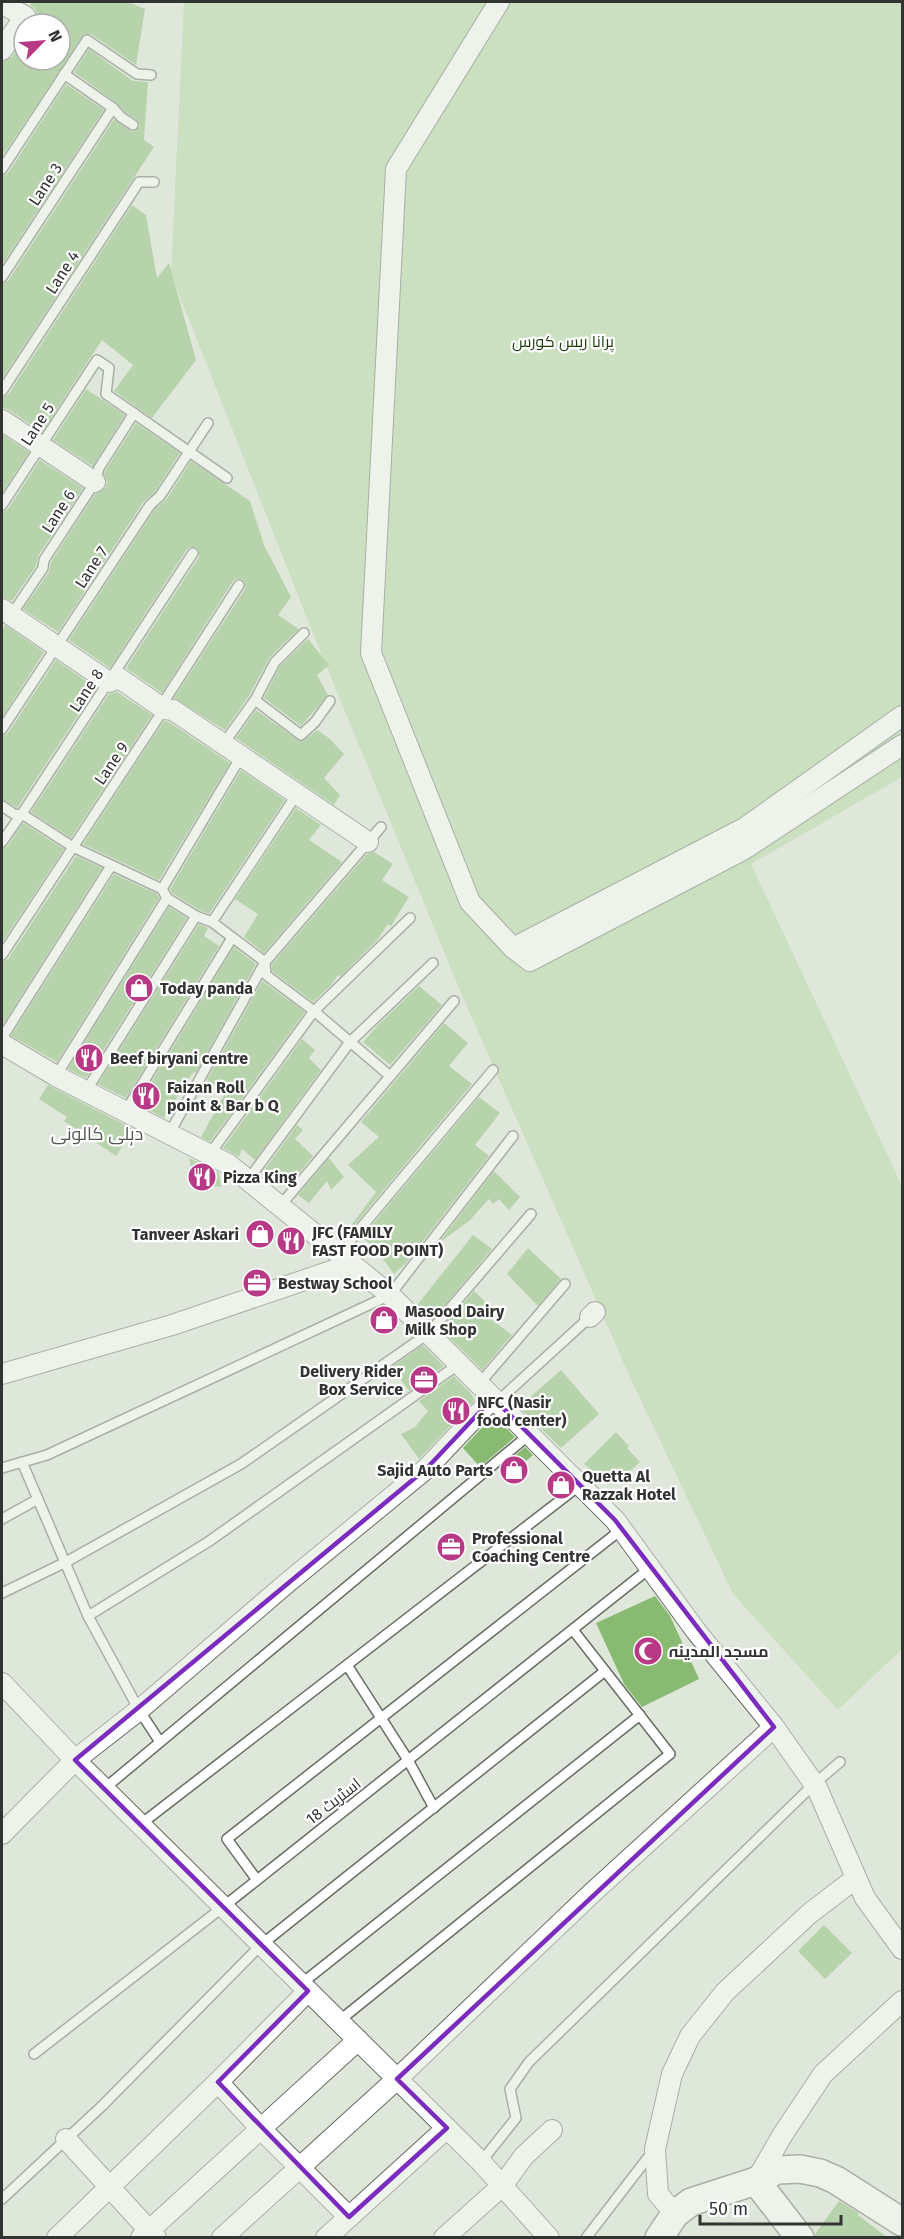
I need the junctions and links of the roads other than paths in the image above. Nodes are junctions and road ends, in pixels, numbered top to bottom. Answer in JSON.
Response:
{"nodes":[{"id":1,"x":499,"y":2,"type":"edge"},
{"id":2,"x":2,"y":4,"type":"edge"},
{"id":3,"x":2,"y":50,"type":"edge"},
{"id":4,"x":64,"y":74,"type":"junction"},
{"id":5,"x":151,"y":75,"type":"dead end"},
{"id":6,"x":113,"y":108,"type":"junction"},
{"id":7,"x":133,"y":125,"type":"dead end"},
{"id":8,"x":2,"y":169,"type":"edge"},
{"id":9,"x":154,"y":182,"type":"dead end"},
{"id":10,"x":2,"y":278,"type":"edge"},
{"id":11,"x":2,"y":391,"type":"edge"},
{"id":12,"x":134,"y":413,"type":"junction"},
{"id":13,"x":2,"y":420,"type":"edge"},
{"id":14,"x":208,"y":423,"type":"dead end"},
{"id":15,"x":40,"y":446,"type":"junction"},
{"id":16,"x":190,"y":452,"type":"junction"},
{"id":17,"x":227,"y":478,"type":"dead end"},
{"id":18,"x":95,"y":482,"type":"junction"},
{"id":19,"x":2,"y":505,"type":"edge"},
{"id":20,"x":193,"y":553,"type":"dead end"},
{"id":21,"x":239,"y":585,"type":"dead end"},
{"id":22,"x":4,"y":614,"type":"edge"},
{"id":23,"x":304,"y":633,"type":"dead end"},
{"id":24,"x":56,"y":647,"type":"junction"},
{"id":25,"x":109,"y":682,"type":"junction"},
{"id":26,"x":255,"y":700,"type":"junction"},
{"id":27,"x":330,"y":701,"type":"dead end"},
{"id":28,"x":164,"y":709,"type":"junction"},
{"id":29,"x":903,"y":716,"type":"edge"},
{"id":30,"x":2,"y":729,"type":"edge"},
{"id":31,"x":224,"y":743,"type":"junction"},
{"id":32,"x":903,"y":745,"type":"edge"},
{"id":33,"x":242,"y":754,"type":"junction"},
{"id":34,"x":297,"y":793,"type":"junction"},
{"id":35,"x":2,"y":806,"type":"edge"},
{"id":36,"x":19,"y":815,"type":"junction"},
{"id":37,"x":381,"y":827,"type":"dead end"},
{"id":38,"x":2,"y":842,"type":"edge"},
{"id":39,"x":368,"y":842,"type":"junction"},
{"id":40,"x":73,"y":847,"type":"junction"},
{"id":41,"x":111,"y":866,"type":"junction"},
{"id":42,"x":165,"y":893,"type":"junction"},
{"id":43,"x":196,"y":916,"type":"junction"},
{"id":44,"x":410,"y":918,"type":"dead end"},
{"id":45,"x":212,"y":922,"type":"junction"},
{"id":46,"x":232,"y":938,"type":"junction"},
{"id":47,"x":513,"y":948,"type":"junction"},
{"id":48,"x":2,"y":955,"type":"edge"},
{"id":49,"x":265,"y":962,"type":"junction"},
{"id":50,"x":434,"y":963,"type":"dead end"},
{"id":51,"x":453,"y":1001,"type":"dead end"},
{"id":52,"x":314,"y":1011,"type":"junction"},
{"id":53,"x":2,"y":1038,"type":"edge"},
{"id":54,"x":350,"y":1042,"type":"junction"},
{"id":55,"x":2,"y":1044,"type":"edge"},
{"id":56,"x":493,"y":1070,"type":"dead end"},
{"id":57,"x":56,"y":1076,"type":"junction"},
{"id":58,"x":390,"y":1076,"type":"junction"},
{"id":59,"x":86,"y":1091,"type":"junction"},
{"id":60,"x":125,"y":1112,"type":"junction"},
{"id":61,"x":169,"y":1134,"type":"junction"},
{"id":62,"x":513,"y":1136,"type":"dead end"},
{"id":63,"x":209,"y":1155,"type":"junction"},
{"id":64,"x":248,"y":1180,"type":"junction"},
{"id":65,"x":280,"y":1206,"type":"junction"},
{"id":66,"x":531,"y":1214,"type":"dead end"},
{"id":67,"x":346,"y":1259,"type":"junction"},
{"id":68,"x":565,"y":1284,"type":"dead end"},
{"id":69,"x":390,"y":1295,"type":"junction"},
{"id":70,"x":592,"y":1314,"type":"dead end"},
{"id":71,"x":429,"y":1334,"type":"junction"},
{"id":72,"x":459,"y":1364,"type":"junction"},
{"id":73,"x":2,"y":1374,"type":"edge"},
{"id":74,"x":479,"y":1384,"type":"junction"},
{"id":75,"x":495,"y":1400,"type":"junction"},
{"id":76,"x":530,"y":1434,"type":"junction"},
{"id":77,"x":22,"y":1462,"type":"junction"},
{"id":78,"x":2,"y":1468,"type":"edge"},
{"id":79,"x":580,"y":1485,"type":"junction"},
{"id":80,"x":38,"y":1499,"type":"junction"},
{"id":81,"x":2,"y":1519,"type":"edge"},
{"id":82,"x":622,"y":1529,"type":"junction"},
{"id":83,"x":66,"y":1562,"type":"junction"},
{"id":84,"x":650,"y":1568,"type":"junction"},
{"id":85,"x":2,"y":1593,"type":"edge"},
{"id":86,"x":88,"y":1616,"type":"junction"},
{"id":87,"x":573,"y":1630,"type":"junction"},
{"id":88,"x":347,"y":1665,"type":"junction"},
{"id":89,"x":605,"y":1671,"type":"junction"},
{"id":90,"x":2,"y":1683,"type":"edge"},
{"id":91,"x":139,"y":1710,"type":"junction"},
{"id":92,"x":640,"y":1715,"type":"junction"},
{"id":93,"x":382,"y":1717,"type":"junction"},
{"id":94,"x":774,"y":1727,"type":"junction"},
{"id":95,"x":160,"y":1742,"type":"junction"},
{"id":96,"x":75,"y":1760,"type":"junction"},
{"id":97,"x":408,"y":1760,"type":"junction"},
{"id":98,"x":840,"y":1762,"type":"dead end"},
{"id":99,"x":814,"y":1784,"type":"junction"},
{"id":100,"x":105,"y":1788,"type":"junction"},
{"id":101,"x":434,"y":1808,"type":"junction"},
{"id":102,"x":141,"y":1824,"type":"junction"},
{"id":103,"x":2,"y":1834,"type":"edge"},
{"id":104,"x":856,"y":1878,"type":"junction"},
{"id":105,"x":257,"y":1880,"type":"junction"},
{"id":106,"x":223,"y":1907,"type":"junction"},
{"id":107,"x":261,"y":1945,"type":"junction"},
{"id":108,"x":903,"y":1949,"type":"edge"},
{"id":109,"x":305,"y":1987,"type":"junction"},
{"id":110,"x":903,"y":2001,"type":"edge"},
{"id":111,"x":339,"y":2021,"type":"junction"},
{"id":112,"x":358,"y":2040,"type":"junction"},
{"id":113,"x":34,"y":2054,"type":"dead end"},
{"id":114,"x":397,"y":2079,"type":"junction"},
{"id":115,"x":218,"y":2082,"type":"junction"},
{"id":116,"x":260,"y":2128,"type":"junction"},
{"id":117,"x":447,"y":2128,"type":"junction"},
{"id":118,"x":552,"y":2130,"type":"dead end"},
{"id":119,"x":66,"y":2139,"type":"junction"},
{"id":120,"x":655,"y":2149,"type":"junction"},
{"id":121,"x":481,"y":2162,"type":"junction"},
{"id":122,"x":300,"y":2167,"type":"junction"},
{"id":123,"x":756,"y":2181,"type":"junction"},
{"id":124,"x":110,"y":2186,"type":"junction"},
{"id":125,"x":502,"y":2186,"type":"junction"},
{"id":126,"x":2,"y":2199,"type":"edge"},
{"id":127,"x":675,"y":2214,"type":"junction"},
{"id":128,"x":348,"y":2217,"type":"junction"},
{"id":129,"x":902,"y":2221,"type":"edge"},
{"id":130,"x":148,"y":2235,"type":"edge"},
{"id":131,"x":57,"y":2238,"type":"edge"},
{"id":132,"x":222,"y":2238,"type":"edge"},
{"id":133,"x":326,"y":2238,"type":"edge"},
{"id":134,"x":444,"y":2238,"type":"edge"},
{"id":135,"x":549,"y":2238,"type":"edge"},
{"id":136,"x":586,"y":2238,"type":"edge"},
{"id":137,"x":659,"y":2238,"type":"edge"},
{"id":138,"x":800,"y":2238,"type":"edge"}],
"edges":[{"from":1,"to":47,"type":"street"},
{"from":2,"to":3,"type":"street"},
{"from":4,"to":5,"type":"lane"},
{"from":4,"to":6,"type":"lane"},
{"from":4,"to":8,"type":"lane"},
{"from":6,"to":7,"type":"lane"},
{"from":6,"to":10,"type":"lane","name":"Lane 3"},
{"from":9,"to":11,"type":"lane","name":"Lane 4"},
{"from":12,"to":15,"type":"lane","name":"Lane 5"},
{"from":12,"to":16,"type":"lane"},
{"from":12,"to":18,"type":"lane","name":"Lane 6"},
{"from":13,"to":15,"type":"street"},
{"from":14,"to":16,"type":"lane","name":"Lane 7"},
{"from":15,"to":18,"type":"street"},
{"from":15,"to":19,"type":"lane","name":"Lane 5"},
{"from":16,"to":17,"type":"lane"},
{"from":16,"to":24,"type":"lane","name":"Lane 7"},
{"from":18,"to":22,"type":"lane","name":"Lane 6"},
{"from":20,"to":25,"type":"lane","name":"Lane 8"},
{"from":21,"to":28,"type":"lane","name":"Lane 9"},
{"from":22,"to":24,"type":"street"},
{"from":23,"to":26,"type":"lane"},
{"from":24,"to":25,"type":"street"},
{"from":24,"to":30,"type":"lane","name":"Lane 7"},
{"from":25,"to":28,"type":"street"},
{"from":25,"to":36,"type":"lane","name":"Lane 8"},
{"from":26,"to":27,"type":"lane"},
{"from":26,"to":31,"type":"lane"},
{"from":28,"to":31,"type":"street"},
{"from":28,"to":40,"type":"lane","name":"Lane 9"},
{"from":29,"to":47,"type":"street"},
{"from":31,"to":33,"type":"street"},
{"from":32,"to":47,"type":"street"},
{"from":33,"to":34,"type":"street"},
{"from":33,"to":42,"type":"lane"},
{"from":34,"to":39,"type":"street"},
{"from":34,"to":45,"type":"lane"},
{"from":35,"to":36,"type":"lane"},
{"from":36,"to":38,"type":"lane","name":"Lane 8"},
{"from":36,"to":40,"type":"lane"},
{"from":37,"to":39,"type":"lane"},
{"from":39,"to":49,"type":"lane"},
{"from":40,"to":41,"type":"lane"},
{"from":40,"to":48,"type":"lane","name":"Lane 9"},
{"from":41,"to":42,"type":"lane"},
{"from":41,"to":53,"type":"lane"},
{"from":42,"to":43,"type":"lane"},
{"from":42,"to":57,"type":"lane"},
{"from":43,"to":45,"type":"lane"},
{"from":43,"to":59,"type":"lane"},
{"from":44,"to":52,"type":"lane"},
{"from":45,"to":46,"type":"lane"},
{"from":46,"to":49,"type":"lane"},
{"from":46,"to":60,"type":"lane"},
{"from":49,"to":52,"type":"lane"},
{"from":49,"to":61,"type":"lane"},
{"from":50,"to":54,"type":"lane"},
{"from":51,"to":58,"type":"lane"},
{"from":52,"to":54,"type":"lane"},
{"from":52,"to":63,"type":"lane"},
{"from":54,"to":58,"type":"lane"},
{"from":54,"to":64,"type":"lane"},
{"from":55,"to":57,"type":"street"},
{"from":56,"to":67,"type":"lane"},
{"from":57,"to":59,"type":"street"},
{"from":58,"to":65,"type":"lane"},
{"from":59,"to":60,"type":"street"},
{"from":60,"to":61,"type":"street"},
{"from":61,"to":63,"type":"street"},
{"from":62,"to":69,"type":"lane"},
{"from":63,"to":64,"type":"street"},
{"from":64,"to":65,"type":"street"},
{"from":65,"to":67,"type":"street"},
{"from":66,"to":71,"type":"lane"},
{"from":67,"to":69,"type":"street"},
{"from":67,"to":73,"type":"street"},
{"from":68,"to":74,"type":"lane"},
{"from":69,"to":71,"type":"street"},
{"from":69,"to":77,"type":"lane"},
{"from":70,"to":75,"type":"lane"},
{"from":71,"to":72,"type":"street"},
{"from":71,"to":83,"type":"lane"},
{"from":72,"to":74,"type":"street"},
{"from":72,"to":86,"type":"lane"},
{"from":74,"to":75,"type":"street"},
{"from":75,"to":76,"type":"street"},
{"from":75,"to":91,"type":"street"},
{"from":76,"to":79,"type":"street"},
{"from":76,"to":95,"type":"lane"},
{"from":77,"to":78,"type":"lane"},
{"from":77,"to":80,"type":"lane"},
{"from":79,"to":82,"type":"street"},
{"from":79,"to":88,"type":"lane"},
{"from":80,"to":81,"type":"lane"},
{"from":80,"to":83,"type":"lane"},
{"from":82,"to":84,"type":"street"},
{"from":82,"to":93,"type":"lane"},
{"from":83,"to":85,"type":"lane"},
{"from":83,"to":86,"type":"lane"},
{"from":84,"to":87,"type":"lane","name":"اسٹریٹ 18"},
{"from":84,"to":94,"type":"street"},
{"from":86,"to":91,"type":"lane"},
{"from":87,"to":89,"type":"lane"},
{"from":87,"to":97,"type":"lane","name":"اسٹریٹ 18"},
{"from":88,"to":93,"type":"lane"},
{"from":88,"to":102,"type":"lane"},
{"from":89,"to":92,"type":"lane"},
{"from":89,"to":101,"type":"lane"},
{"from":90,"to":96,"type":"street"},
{"from":91,"to":95,"type":"lane"},
{"from":91,"to":96,"type":"street"},
{"from":92,"to":109,"type":"lane"},
{"from":92,"to":111,"type":"lane"},
{"from":93,"to":97,"type":"lane"},
{"from":93,"to":105,"type":"lane"},
{"from":94,"to":99,"type":"street"},
{"from":94,"to":114,"type":"street"},
{"from":95,"to":100,"type":"lane"},
{"from":96,"to":100,"type":"street"},
{"from":96,"to":103,"type":"street"},
{"from":97,"to":101,"type":"lane"},
{"from":97,"to":105,"type":"lane","name":"اسٹریٹ 18"},
{"from":98,"to":99,"type":"lane"},
{"from":99,"to":104,"type":"street"},
{"from":99,"to":121,"type":"lane"},
{"from":100,"to":102,"type":"street"},
{"from":101,"to":107,"type":"lane"},
{"from":102,"to":106,"type":"street"},
{"from":104,"to":108,"type":"street"},
{"from":104,"to":120,"type":"street"},
{"from":105,"to":106,"type":"lane","name":"اسٹریٹ 18"},
{"from":106,"to":107,"type":"street"},
{"from":106,"to":113,"type":"lane","name":"اسٹریٹ 18"},
{"from":107,"to":109,"type":"street"},
{"from":107,"to":119,"type":"lane"},
{"from":109,"to":111,"type":"street"},
{"from":109,"to":115,"type":"street"},
{"from":110,"to":123,"type":"street"},
{"from":111,"to":112,"type":"street"},
{"from":112,"to":114,"type":"street"},
{"from":112,"to":116,"type":"street"},
{"from":114,"to":117,"type":"street"},
{"from":114,"to":122,"type":"street"},
{"from":115,"to":116,"type":"street"},
{"from":115,"to":124,"type":"street"},
{"from":116,"to":122,"type":"street"},
{"from":116,"to":130,"type":"street"},
{"from":117,"to":121,"type":"street"},
{"from":117,"to":128,"type":"street"},
{"from":118,"to":125,"type":"street"},
{"from":119,"to":124,"type":"street"},
{"from":119,"to":126,"type":"lane"},
{"from":120,"to":127,"type":"street"},
{"from":120,"to":136,"type":"lane"},
{"from":121,"to":125,"type":"street"},
{"from":122,"to":128,"type":"street"},
{"from":122,"to":132,"type":"street"},
{"from":123,"to":127,"type":"street"},
{"from":123,"to":129,"type":"street"},
{"from":123,"to":138,"type":"street"},
{"from":124,"to":130,"type":"street"},
{"from":124,"to":131,"type":"street"},
{"from":125,"to":134,"type":"street"},
{"from":125,"to":135,"type":"street"},
{"from":127,"to":137,"type":"street"},
{"from":128,"to":133,"type":"street"}]}
